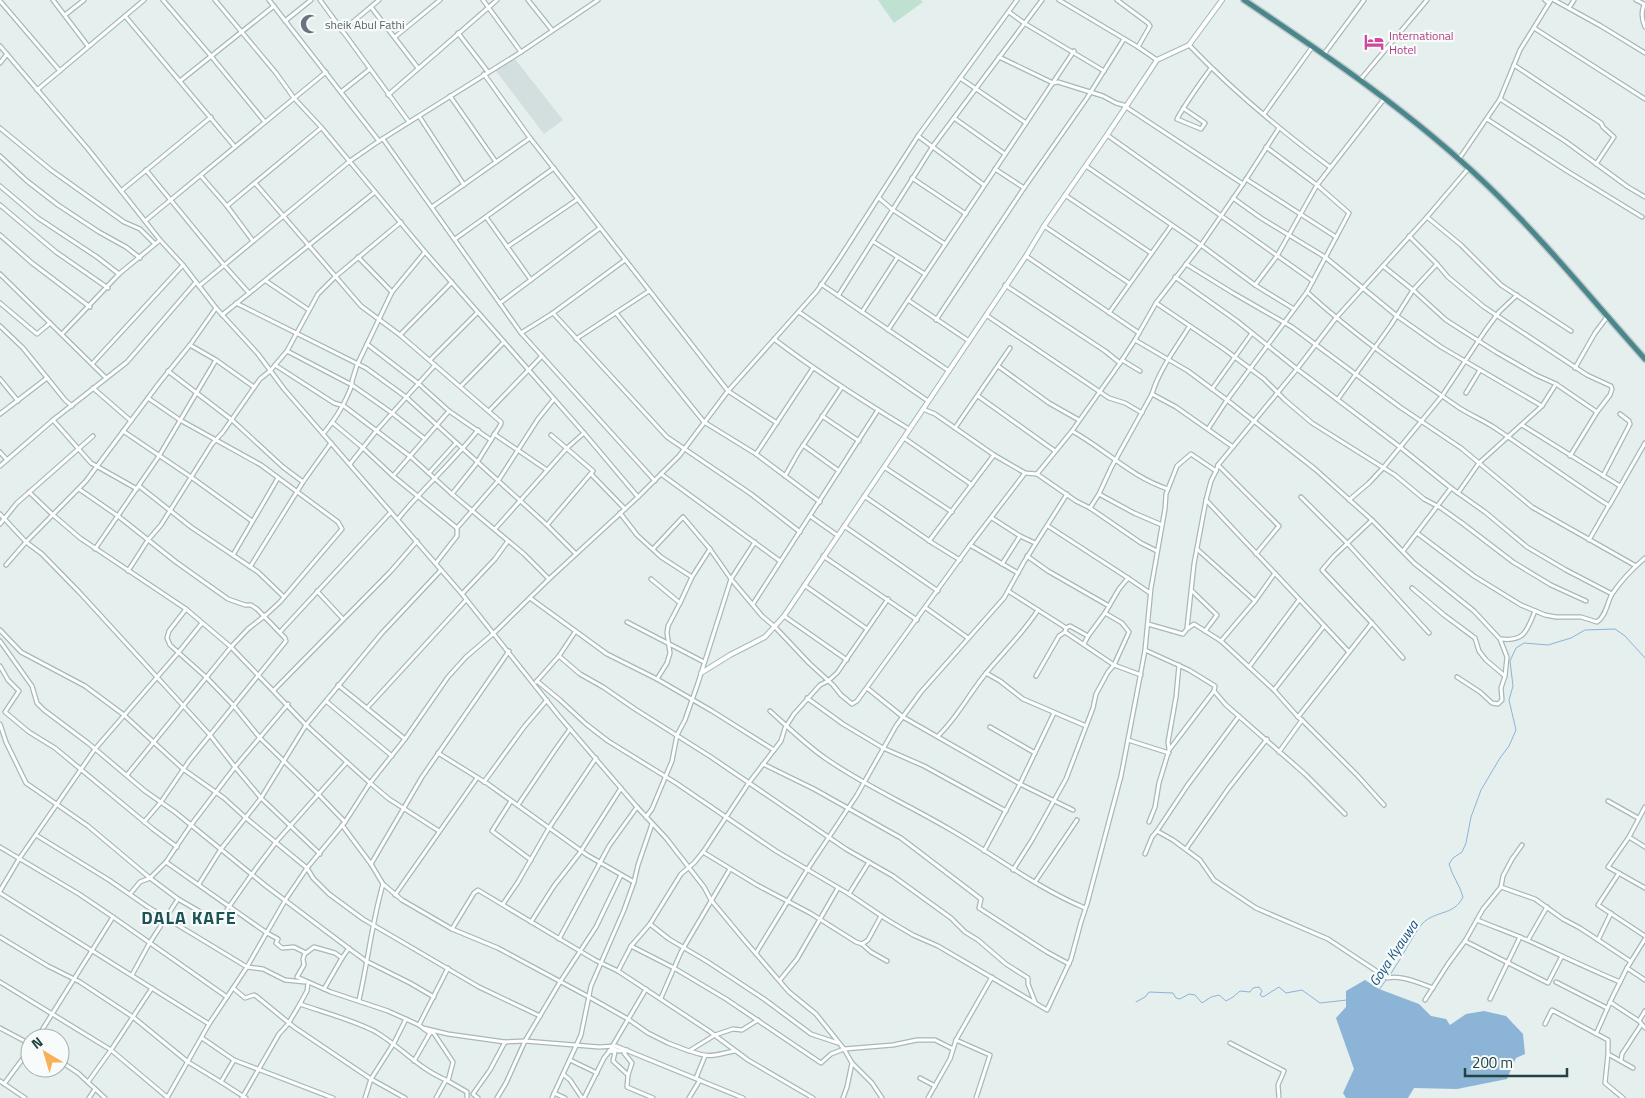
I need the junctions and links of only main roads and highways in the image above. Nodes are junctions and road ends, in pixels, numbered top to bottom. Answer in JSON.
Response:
{"nodes":[{"id":1,"x":1244,"y":0,"type":"edge"},
{"id":2,"x":1645,"y":359,"type":"edge"}],
"edges":[{"from":1,"to":2,"type":"highway"}]}
